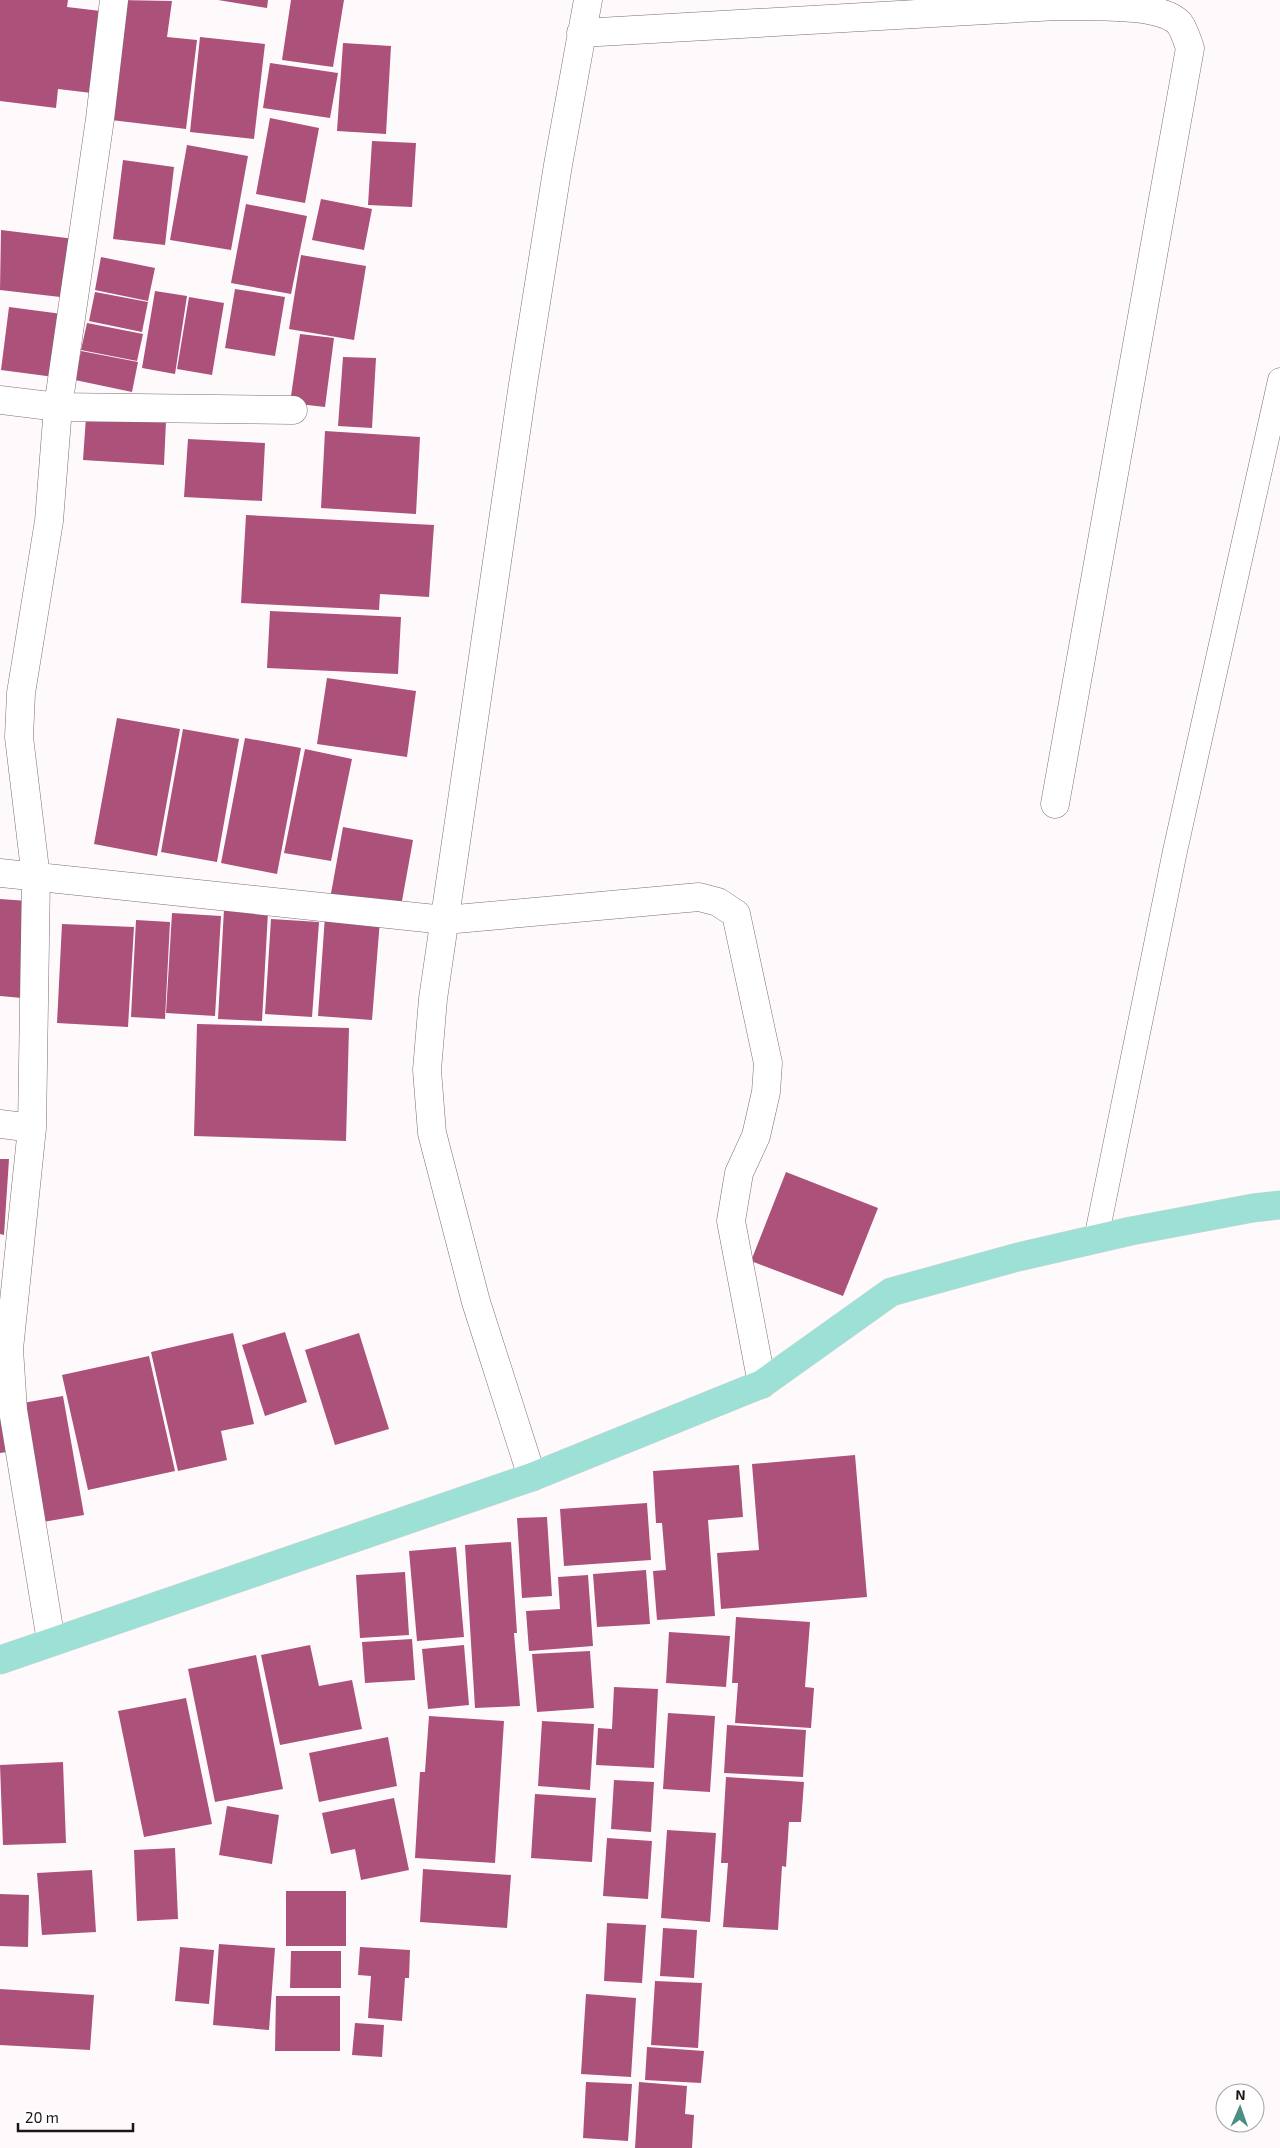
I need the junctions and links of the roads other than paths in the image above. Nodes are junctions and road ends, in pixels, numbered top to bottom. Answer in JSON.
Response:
{"nodes":[{"id":1,"x":114,"y":0,"type":"edge"},
{"id":2,"x":588,"y":0,"type":"edge"},
{"id":3,"x":581,"y":33,"type":"junction"},
{"id":4,"x":1280,"y":380,"type":"edge"},
{"id":5,"x":0,"y":400,"type":"edge"},
{"id":6,"x":58,"y":407,"type":"junction"},
{"id":7,"x":293,"y":410,"type":"dead end"},
{"id":8,"x":1055,"y":804,"type":"dead end"},
{"id":9,"x":0,"y":873,"type":"edge"},
{"id":10,"x":36,"y":878,"type":"junction"},
{"id":11,"x":445,"y":920,"type":"junction"},
{"id":12,"x":0,"y":1124,"type":"edge"},
{"id":13,"x":32,"y":1128,"type":"junction"},
{"id":14,"x":1280,"y":1206,"type":"edge"},
{"id":15,"x":1096,"y":1239,"type":"junction"},
{"id":16,"x":762,"y":1384,"type":"junction"},
{"id":17,"x":532,"y":1477,"type":"junction"},
{"id":18,"x":51,"y":1641,"type":"junction"},
{"id":19,"x":0,"y":1660,"type":"edge"}],
"edges":[{"from":1,"to":6,"type":"street"},
{"from":2,"to":3,"type":"street"},
{"from":3,"to":8,"type":"street"},
{"from":3,"to":11,"type":"street"},
{"from":4,"to":15,"type":"lane"},
{"from":5,"to":6,"type":"street"},
{"from":6,"to":7,"type":"street"},
{"from":6,"to":10,"type":"street"},
{"from":9,"to":10,"type":"street"},
{"from":10,"to":11,"type":"street"},
{"from":10,"to":13,"type":"street"},
{"from":11,"to":16,"type":"street"},
{"from":11,"to":17,"type":"street"},
{"from":12,"to":13,"type":"street"},
{"from":13,"to":18,"type":"street"},
{"from":14,"to":15,"type":"main road"},
{"from":15,"to":16,"type":"main road"},
{"from":16,"to":17,"type":"main road"},
{"from":17,"to":18,"type":"main road"},
{"from":18,"to":19,"type":"main road"}]}
